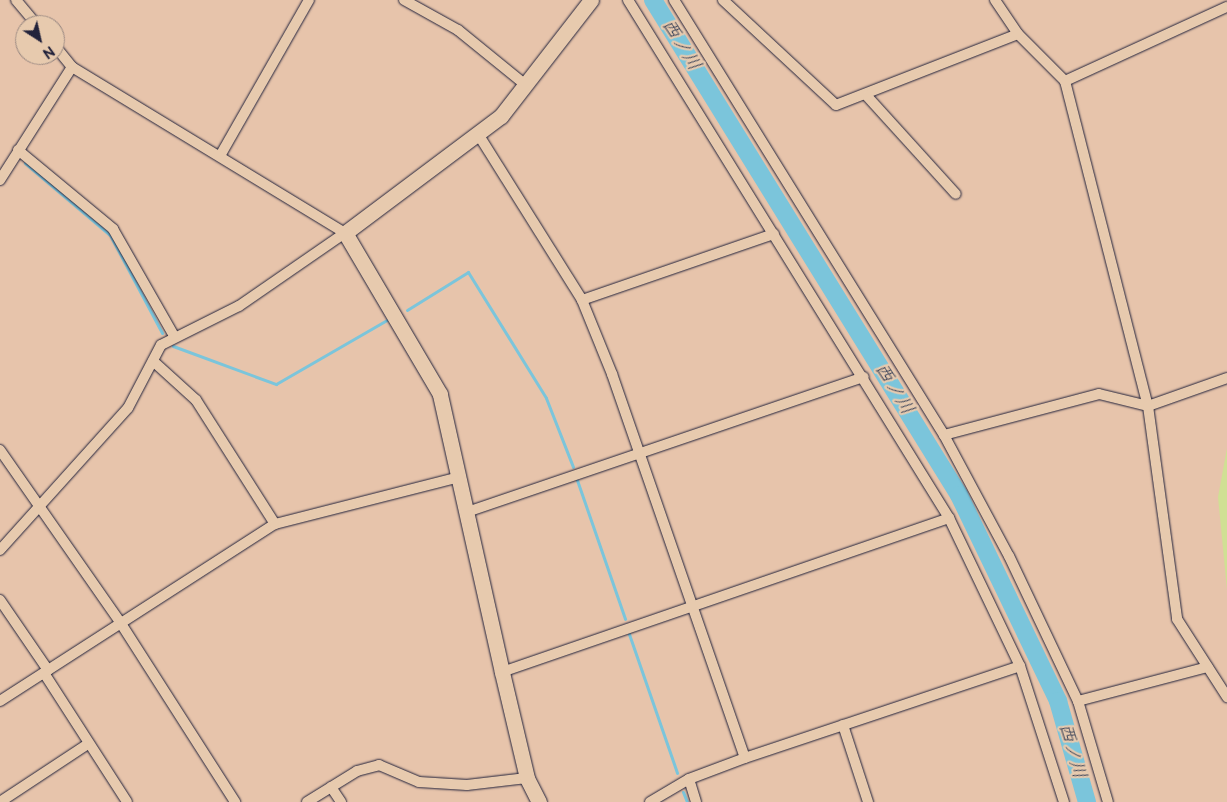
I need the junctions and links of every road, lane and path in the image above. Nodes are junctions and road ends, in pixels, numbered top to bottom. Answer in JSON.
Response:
{"nodes":[{"id":1,"x":16,"y":0,"type":"edge"},
{"id":2,"x":309,"y":0,"type":"edge"},
{"id":3,"x":404,"y":0,"type":"edge"},
{"id":4,"x":591,"y":0,"type":"edge"},
{"id":5,"x":628,"y":0,"type":"edge"},
{"id":6,"x":674,"y":0,"type":"edge"},
{"id":7,"x":723,"y":0,"type":"edge"},
{"id":8,"x":995,"y":0,"type":"edge"},
{"id":9,"x":1227,"y":7,"type":"edge"},
{"id":10,"x":29,"y":15,"type":"edge"},
{"id":11,"x":1018,"y":34,"type":"junction"},
{"id":12,"x":65,"y":58,"type":"edge"},
{"id":13,"x":72,"y":67,"type":"junction"},
{"id":14,"x":1065,"y":81,"type":"junction"},
{"id":15,"x":526,"y":86,"type":"junction"},
{"id":16,"x":867,"y":96,"type":"junction"},
{"id":17,"x":478,"y":134,"type":"junction"},
{"id":18,"x":18,"y":150,"type":"junction"},
{"id":19,"x":220,"y":156,"type":"junction"},
{"id":20,"x":0,"y":180,"type":"edge"},
{"id":21,"x":956,"y":194,"type":"dead end"},
{"id":22,"x":345,"y":233,"type":"junction"},
{"id":23,"x":774,"y":234,"type":"junction"},
{"id":24,"x":582,"y":300,"type":"junction"},
{"id":25,"x":174,"y":336,"type":"junction"},
{"id":26,"x":153,"y":361,"type":"junction"},
{"id":27,"x":864,"y":377,"type":"junction"},
{"id":28,"x":1227,"y":378,"type":"edge"},
{"id":29,"x":1148,"y":406,"type":"junction"},
{"id":30,"x":944,"y":435,"type":"junction"},
{"id":31,"x":0,"y":450,"type":"edge"},
{"id":32,"x":639,"y":453,"type":"junction"},
{"id":33,"x":459,"y":477,"type":"junction"},
{"id":34,"x":41,"y":504,"type":"junction"},
{"id":35,"x":466,"y":512,"type":"junction"},
{"id":36,"x":949,"y":518,"type":"junction"},
{"id":37,"x":275,"y":524,"type":"junction"},
{"id":38,"x":0,"y":550,"type":"edge"},
{"id":39,"x":0,"y":600,"type":"edge"},
{"id":40,"x":691,"y":607,"type":"junction"},
{"id":41,"x":120,"y":622,"type":"junction"},
{"id":42,"x":1020,"y":666,"type":"junction"},
{"id":43,"x":1208,"y":667,"type":"junction"},
{"id":44,"x":46,"y":672,"type":"junction"},
{"id":45,"x":502,"y":672,"type":"junction"},
{"id":46,"x":1227,"y":697,"type":"edge"},
{"id":47,"x":0,"y":701,"type":"edge"},
{"id":48,"x":1078,"y":701,"type":"junction"},
{"id":49,"x":843,"y":725,"type":"junction"},
{"id":50,"x":88,"y":744,"type":"junction"},
{"id":51,"x":745,"y":758,"type":"junction"},
{"id":52,"x":528,"y":778,"type":"junction"},
{"id":53,"x":689,"y":779,"type":"junction"},
{"id":54,"x":332,"y":787,"type":"junction"},
{"id":55,"x":0,"y":802,"type":"edge"},
{"id":56,"x":127,"y":802,"type":"edge"},
{"id":57,"x":235,"y":802,"type":"edge"},
{"id":58,"x":307,"y":802,"type":"edge"},
{"id":59,"x":341,"y":802,"type":"edge"},
{"id":60,"x":538,"y":802,"type":"edge"},
{"id":61,"x":650,"y":802,"type":"edge"},
{"id":62,"x":696,"y":802,"type":"edge"},
{"id":63,"x":868,"y":802,"type":"edge"},
{"id":64,"x":1064,"y":802,"type":"edge"},
{"id":65,"x":1108,"y":802,"type":"edge"}],
"edges":[{"from":1,"to":10,"type":"street"},
{"from":2,"to":19,"type":"street"},
{"from":3,"to":15,"type":"street"},
{"from":4,"to":15,"type":"street"},
{"from":5,"to":23,"type":"street"},
{"from":6,"to":30,"type":"street"},
{"from":7,"to":16,"type":"street"},
{"from":8,"to":11,"type":"street"},
{"from":9,"to":14,"type":"street"},
{"from":11,"to":14,"type":"street"},
{"from":11,"to":16,"type":"street"},
{"from":12,"to":13,"type":"street"},
{"from":13,"to":18,"type":"street"},
{"from":13,"to":19,"type":"street"},
{"from":14,"to":29,"type":"street"},
{"from":15,"to":17,"type":"street"},
{"from":16,"to":21,"type":"street"},
{"from":17,"to":22,"type":"street"},
{"from":17,"to":24,"type":"street"},
{"from":18,"to":20,"type":"street"},
{"from":18,"to":25,"type":"street"},
{"from":19,"to":22,"type":"street"},
{"from":22,"to":25,"type":"street"},
{"from":22,"to":33,"type":"street"},
{"from":23,"to":24,"type":"street"},
{"from":23,"to":27,"type":"street"},
{"from":24,"to":32,"type":"street"},
{"from":25,"to":26,"type":"street"},
{"from":26,"to":34,"type":"street"},
{"from":26,"to":37,"type":"street"},
{"from":27,"to":32,"type":"street"},
{"from":27,"to":36,"type":"street"},
{"from":28,"to":29,"type":"street"},
{"from":29,"to":30,"type":"street"},
{"from":29,"to":43,"type":"street"},
{"from":30,"to":48,"type":"street"},
{"from":31,"to":34,"type":"street"},
{"from":32,"to":35,"type":"street"},
{"from":32,"to":40,"type":"street"},
{"from":33,"to":35,"type":"street"},
{"from":33,"to":37,"type":"street"},
{"from":34,"to":38,"type":"street"},
{"from":34,"to":41,"type":"street"},
{"from":35,"to":45,"type":"street"},
{"from":36,"to":40,"type":"street"},
{"from":36,"to":42,"type":"street"},
{"from":37,"to":41,"type":"street"},
{"from":39,"to":44,"type":"street"},
{"from":40,"to":45,"type":"street"},
{"from":40,"to":51,"type":"street"},
{"from":41,"to":44,"type":"street"},
{"from":41,"to":57,"type":"street"},
{"from":42,"to":49,"type":"street"},
{"from":42,"to":64,"type":"street"},
{"from":43,"to":46,"type":"street"},
{"from":43,"to":48,"type":"street"},
{"from":44,"to":47,"type":"street"},
{"from":44,"to":50,"type":"street"},
{"from":45,"to":52,"type":"street"},
{"from":48,"to":65,"type":"street"},
{"from":49,"to":51,"type":"street"},
{"from":49,"to":63,"type":"street"},
{"from":50,"to":55,"type":"street"},
{"from":50,"to":56,"type":"street"},
{"from":51,"to":53,"type":"street"},
{"from":52,"to":54,"type":"street"},
{"from":52,"to":60,"type":"street"},
{"from":53,"to":61,"type":"street"},
{"from":53,"to":62,"type":"street"},
{"from":54,"to":58,"type":"street"},
{"from":54,"to":59,"type":"street"}]}
